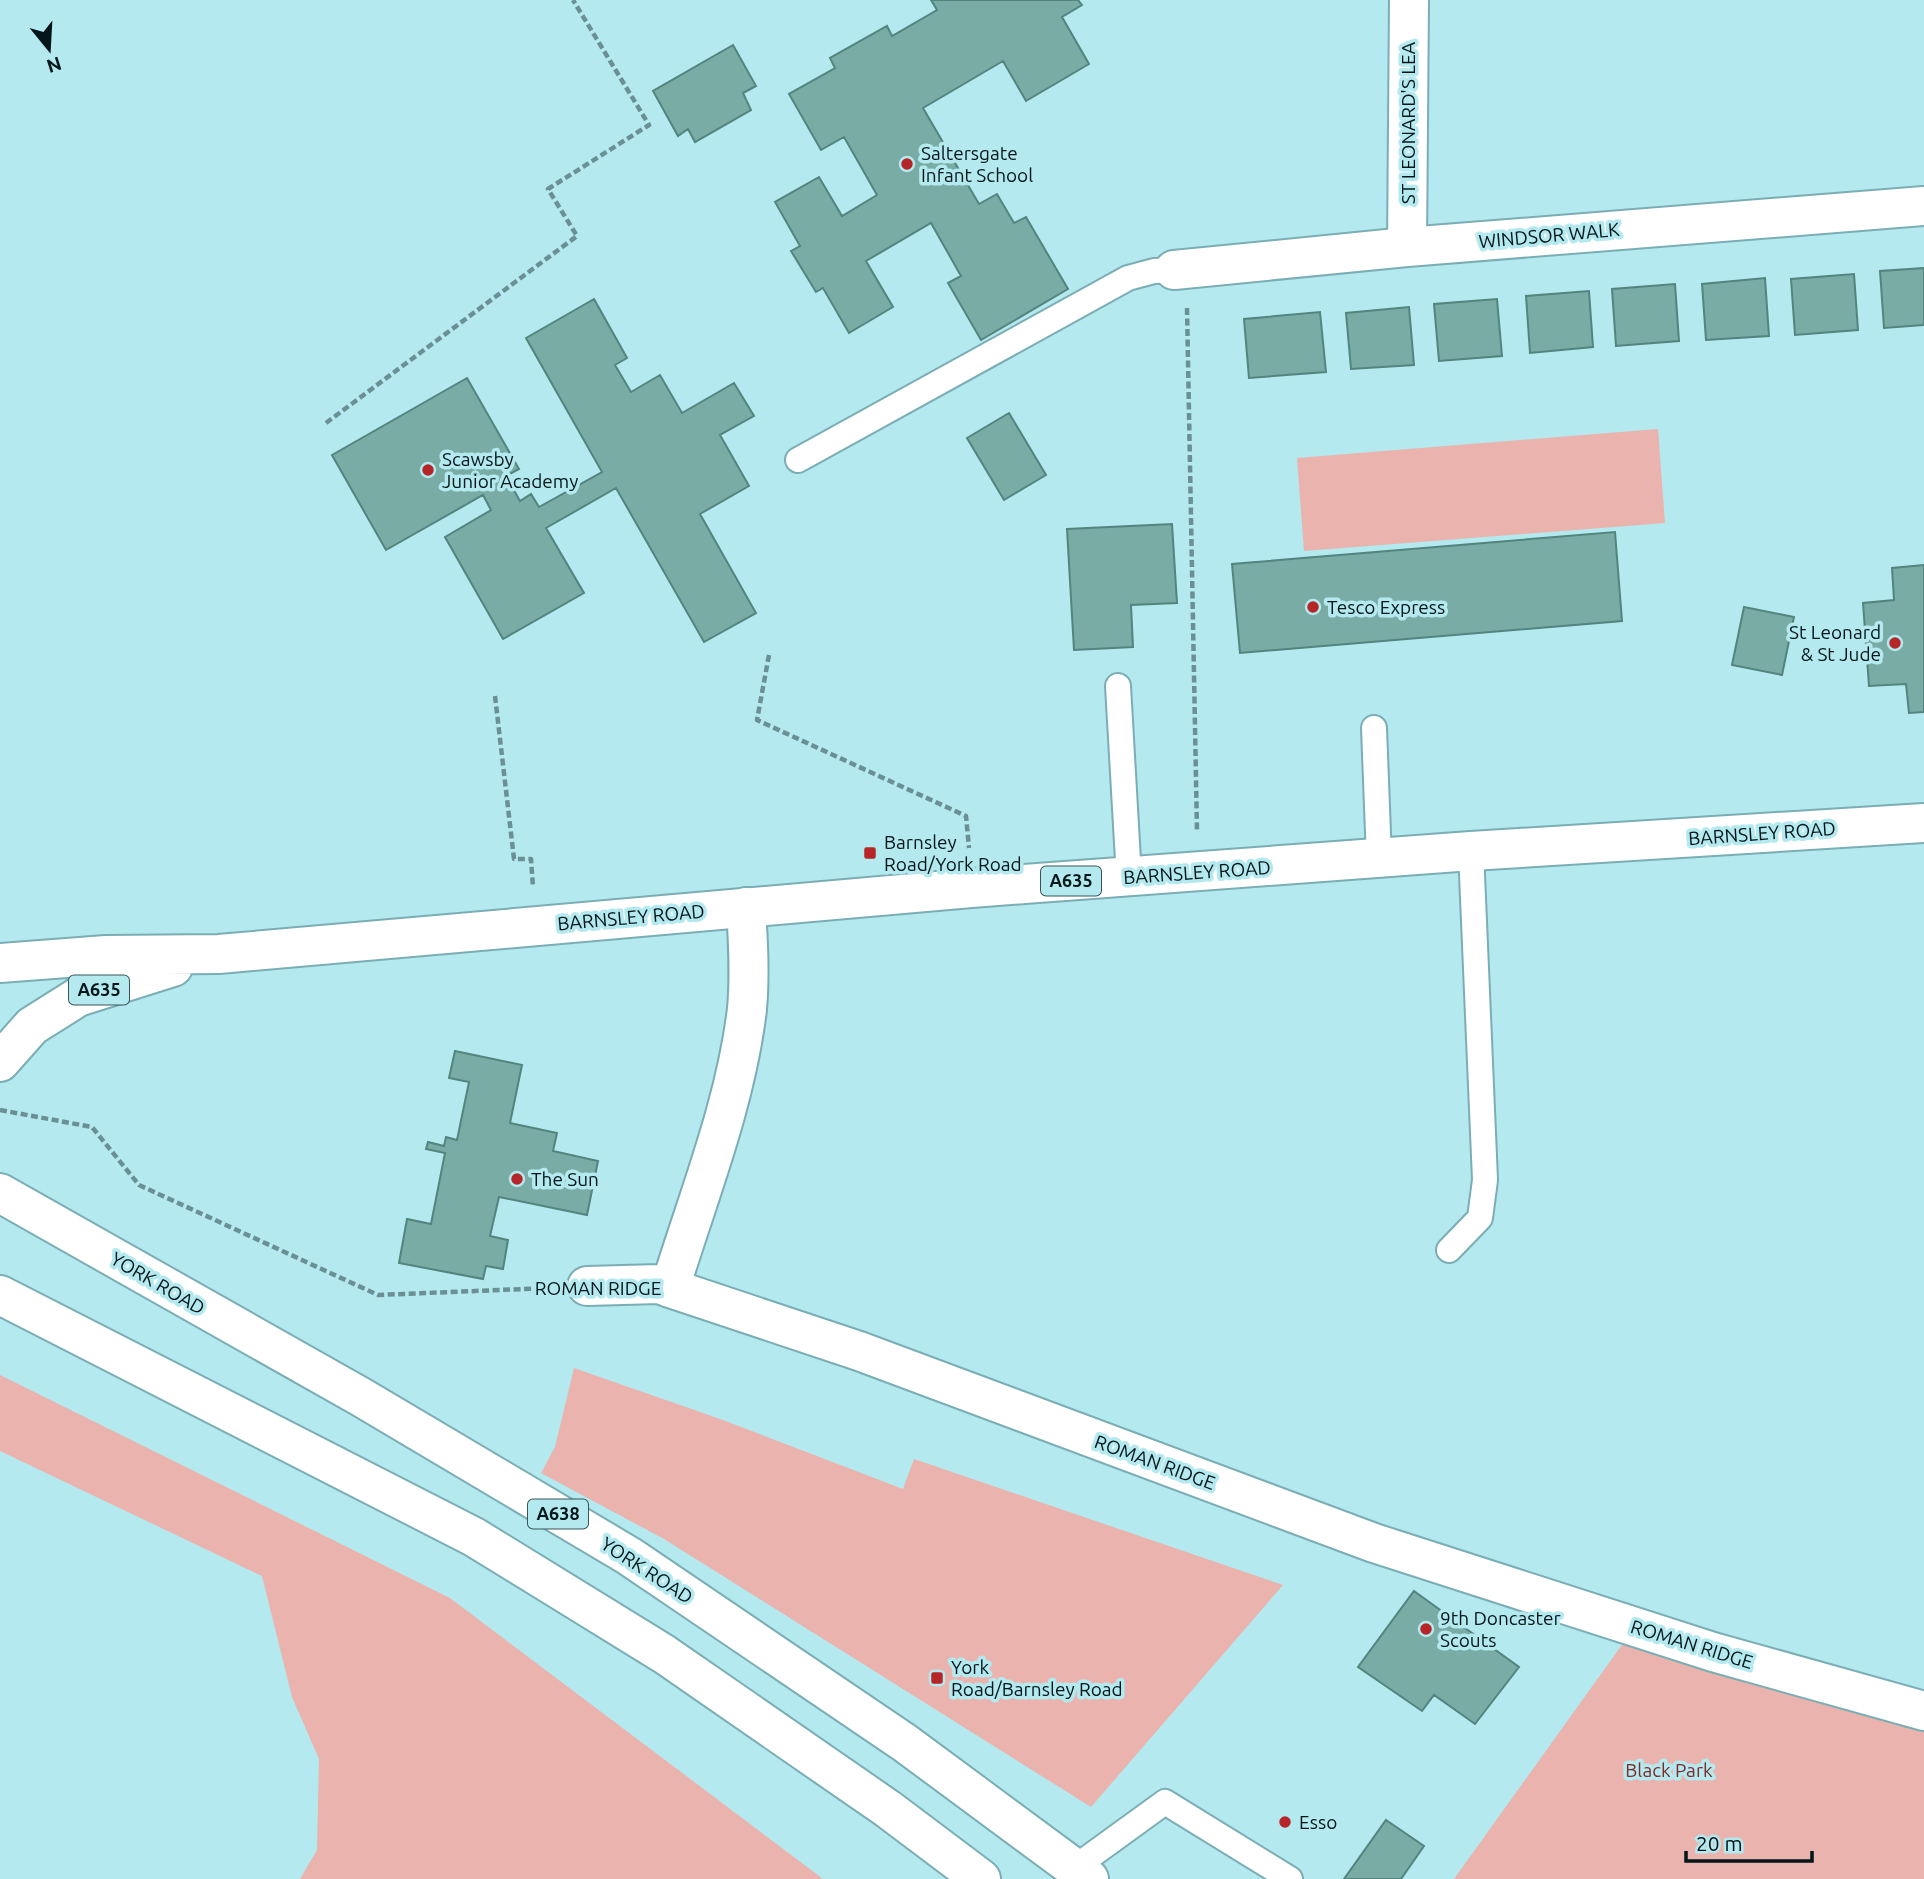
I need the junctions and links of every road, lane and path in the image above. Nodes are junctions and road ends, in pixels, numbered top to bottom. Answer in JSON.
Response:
{"nodes":[{"id":1,"x":573,"y":0,"type":"edge"},
{"id":2,"x":1409,"y":0,"type":"edge"},
{"id":3,"x":1924,"y":206,"type":"edge"},
{"id":4,"x":1407,"y":247,"type":"junction"},
{"id":5,"x":1180,"y":269,"type":"junction"},
{"id":6,"x":326,"y":423,"type":"dead end"},
{"id":7,"x":799,"y":460,"type":"dead end"},
{"id":8,"x":769,"y":655,"type":"dead end"},
{"id":9,"x":1118,"y":686,"type":"dead end"},
{"id":10,"x":495,"y":696,"type":"dead end"},
{"id":11,"x":1374,"y":728,"type":"dead end"},
{"id":12,"x":1924,"y":823,"type":"edge"},
{"id":13,"x":1471,"y":851,"type":"junction"},
{"id":14,"x":1379,"y":859,"type":"junction"},
{"id":15,"x":1196,"y":873,"type":"junction"},
{"id":16,"x":1129,"y":878,"type":"junction"},
{"id":17,"x":971,"y":888,"type":"junction"},
{"id":18,"x":746,"y":907,"type":"junction"},
{"id":19,"x":537,"y":926,"type":"junction"},
{"id":20,"x":219,"y":954,"type":"junction"},
{"id":21,"x":0,"y":963,"type":"edge"},
{"id":22,"x":0,"y":1062,"type":"edge"},
{"id":23,"x":0,"y":1110,"type":"edge"},
{"id":24,"x":0,"y":1193,"type":"edge"},
{"id":25,"x":1449,"y":1250,"type":"dead end"},
{"id":26,"x":587,"y":1286,"type":"joint"},
{"id":27,"x":670,"y":1287,"type":"junction"},
{"id":28,"x":0,"y":1296,"type":"edge"},
{"id":29,"x":1924,"y":1711,"type":"edge"},
{"id":30,"x":1081,"y":1873,"type":"edge"},
{"id":31,"x":981,"y":1879,"type":"edge"},
{"id":32,"x":1290,"y":1879,"type":"edge"}],
"edges":[{"from":1,"to":6,"type":"path"},
{"from":2,"to":4,"type":"main road","name":"ST LEONARD'S LEA"},
{"from":3,"to":4,"type":"main road","name":"WINDSOR WALK"},
{"from":4,"to":5,"type":"main road","name":"WINDSOR WALK"},
{"from":5,"to":7,"type":"lane"},
{"from":5,"to":15,"type":"path"},
{"from":8,"to":17,"type":"path"},
{"from":9,"to":16,"type":"lane"},
{"from":10,"to":19,"type":"path"},
{"from":11,"to":14,"type":"lane"},
{"from":12,"to":13,"type":"main road","name":"BARNSLEY ROAD","number":"A635"},
{"from":13,"to":14,"type":"main road","name":"BARNSLEY ROAD","number":"A635"},
{"from":13,"to":25,"type":"lane"},
{"from":14,"to":15,"type":"main road","name":"BARNSLEY ROAD","number":"A635"},
{"from":15,"to":16,"type":"main road","name":"BARNSLEY ROAD","number":"A635"},
{"from":16,"to":17,"type":"main road","name":"BARNSLEY ROAD","number":"A635"},
{"from":17,"to":18,"type":"main road","name":"BARNSLEY ROAD","number":"A635"},
{"from":18,"to":19,"type":"main road","name":"BARNSLEY ROAD","number":"A635"},
{"from":18,"to":27,"type":"main road"},
{"from":19,"to":20,"type":"main road","name":"BARNSLEY ROAD","number":"A635"},
{"from":20,"to":21,"type":"main road","number":"A635"},
{"from":20,"to":22,"type":"main road","number":"A635"},
{"from":23,"to":26,"type":"path","name":"ROMAN RIDGE"},
{"from":24,"to":30,"type":"main road","name":"YORK ROAD","number":"A638"},
{"from":26,"to":27,"type":"main road","name":"ROMAN RIDGE"},
{"from":27,"to":29,"type":"main road","name":"ROMAN RIDGE"},
{"from":28,"to":31,"type":"main road"},
{"from":30,"to":32,"type":"lane"}]}
